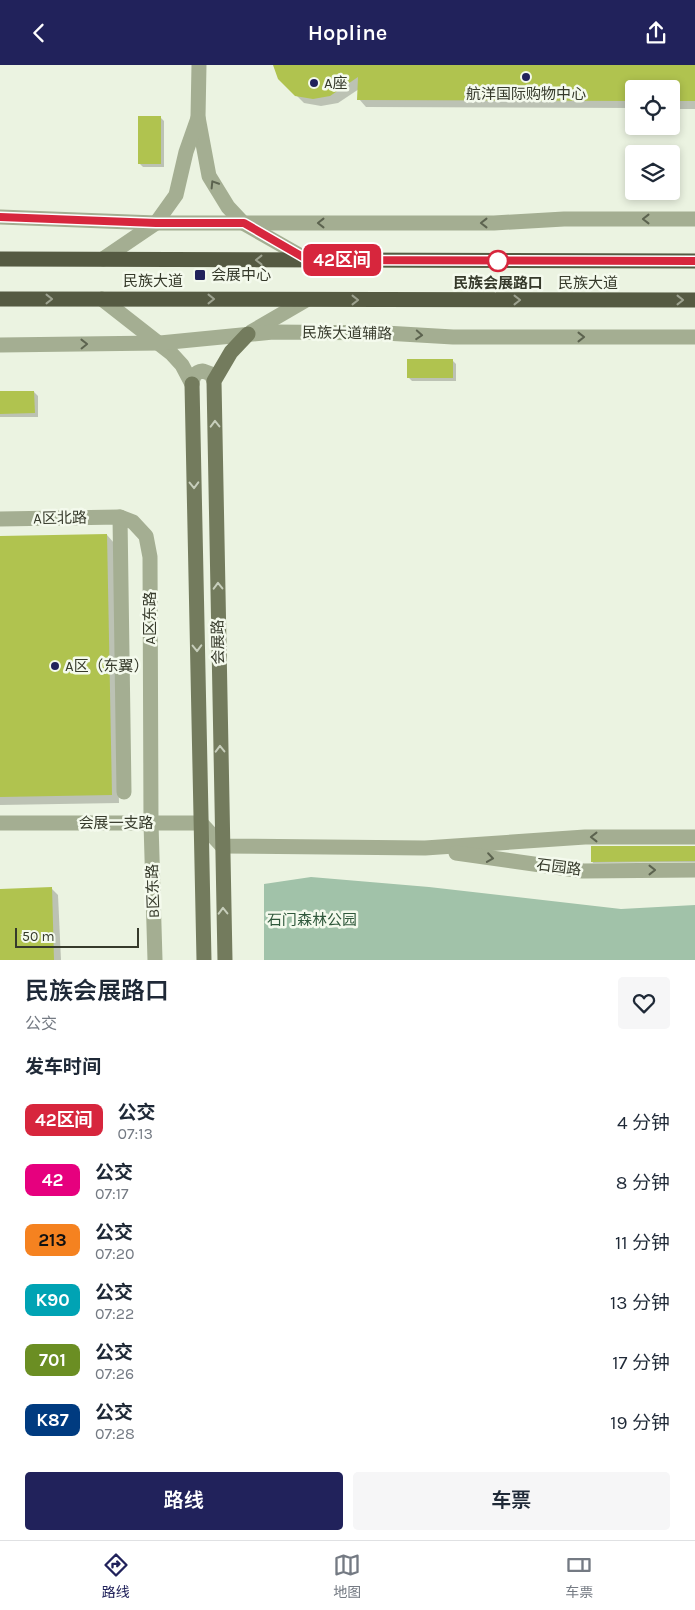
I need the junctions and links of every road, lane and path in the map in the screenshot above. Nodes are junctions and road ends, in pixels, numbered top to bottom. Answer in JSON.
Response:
{"nodes":[{"id":1,"x":198,"y":65,"type":"edge"},
{"id":2,"x":198,"y":117,"type":"junction"},
{"id":3,"x":0,"y":217,"type":"edge"},
{"id":4,"x":695,"y":219,"type":"edge"},
{"id":5,"x":156,"y":223,"type":"junction"},
{"id":6,"x":244,"y":223,"type":"junction"},
{"id":7,"x":0,"y":250,"type":"edge"},
{"id":8,"x":0,"y":259,"type":"edge"},
{"id":9,"x":102,"y":259,"type":"junction"},
{"id":10,"x":308,"y":260,"type":"junction"},
{"id":11,"x":695,"y":261,"type":"edge"},
{"id":12,"x":0,"y":299,"type":"edge"},
{"id":13,"x":102,"y":299,"type":"junction"},
{"id":14,"x":306,"y":299,"type":"junction"},
{"id":15,"x":695,"y":301,"type":"edge"},
{"id":16,"x":248,"y":334,"type":"junction"},
{"id":17,"x":695,"y":337,"type":"edge"},
{"id":18,"x":160,"y":343,"type":"junction"},
{"id":19,"x":0,"y":345,"type":"edge"},
{"id":20,"x":214,"y":381,"type":"junction"},
{"id":21,"x":192,"y":384,"type":"junction"},
{"id":22,"x":120,"y":517,"type":"junction"},
{"id":23,"x":0,"y":519,"type":"edge"},
{"id":24,"x":124,"y":792,"type":"dead end"},
{"id":25,"x":0,"y":823,"type":"edge"},
{"id":26,"x":151,"y":823,"type":"junction"},
{"id":27,"x":201,"y":823,"type":"junction"},
{"id":28,"x":695,"y":837,"type":"edge"},
{"id":29,"x":222,"y":846,"type":"junction"},
{"id":30,"x":425,"y":848,"type":"junction"},
{"id":31,"x":695,"y":870,"type":"edge"},
{"id":32,"x":155,"y":960,"type":"edge"},
{"id":33,"x":204,"y":960,"type":"edge"},
{"id":34,"x":224,"y":960,"type":"edge"}],
"edges":[{"from":1,"to":2,"type":"street"},
{"from":2,"to":5,"type":"street"},
{"from":6,"to":2,"type":"street","one_way":true},
{"from":3,"to":5,"type":"street"},
{"from":4,"to":6,"type":"street","one_way":true},
{"from":5,"to":6,"type":"street"},
{"from":5,"to":9,"type":"street"},
{"from":6,"to":10,"type":"street"},
{"from":7,"to":9,"type":"highway"},
{"from":8,"to":9,"type":"highway","name":"民族大道"},
{"from":10,"to":9,"type":"highway","name":"民族大道","one_way":true},
{"from":10,"to":11,"type":"highway","name":"民族大道"},
{"from":12,"to":13,"type":"highway","name":"民族大道","one_way":true},
{"from":13,"to":14,"type":"highway","name":"民族大道","one_way":true},
{"from":13,"to":18,"type":"street"},
{"from":14,"to":15,"type":"highway","name":"民族大道","one_way":true},
{"from":14,"to":16,"type":"street"},
{"from":16,"to":17,"type":"street","name":"民族大道辅路","one_way":true},
{"from":16,"to":18,"type":"street","name":"民族大道辅路"},
{"from":16,"to":20,"type":"main road"},
{"from":19,"to":18,"type":"street","name":"民族大道辅路","one_way":true},
{"from":18,"to":21,"type":"street"},
{"from":20,"to":21,"type":"street"},
{"from":29,"to":20,"type":"main road","name":"会展路","one_way":true},
{"from":21,"to":27,"type":"main road","name":"会展路","one_way":true},
{"from":22,"to":23,"type":"street","name":"A区北路"},
{"from":22,"to":24,"type":"street"},
{"from":22,"to":26,"type":"street","name":"A区东路"},
{"from":25,"to":26,"type":"street","name":"会展一支路"},
{"from":26,"to":27,"type":"street","name":"会展一支路"},
{"from":26,"to":32,"type":"street","name":"B区东路"},
{"from":27,"to":29,"type":"street"},
{"from":27,"to":33,"type":"main road","name":"会展路"},
{"from":28,"to":30,"type":"street","name":"石园路","one_way":true},
{"from":29,"to":30,"type":"street","name":"石园路"},
{"from":34,"to":29,"type":"main road","name":"会展路","one_way":true},
{"from":30,"to":31,"type":"street","name":"石园路","one_way":true}]}
